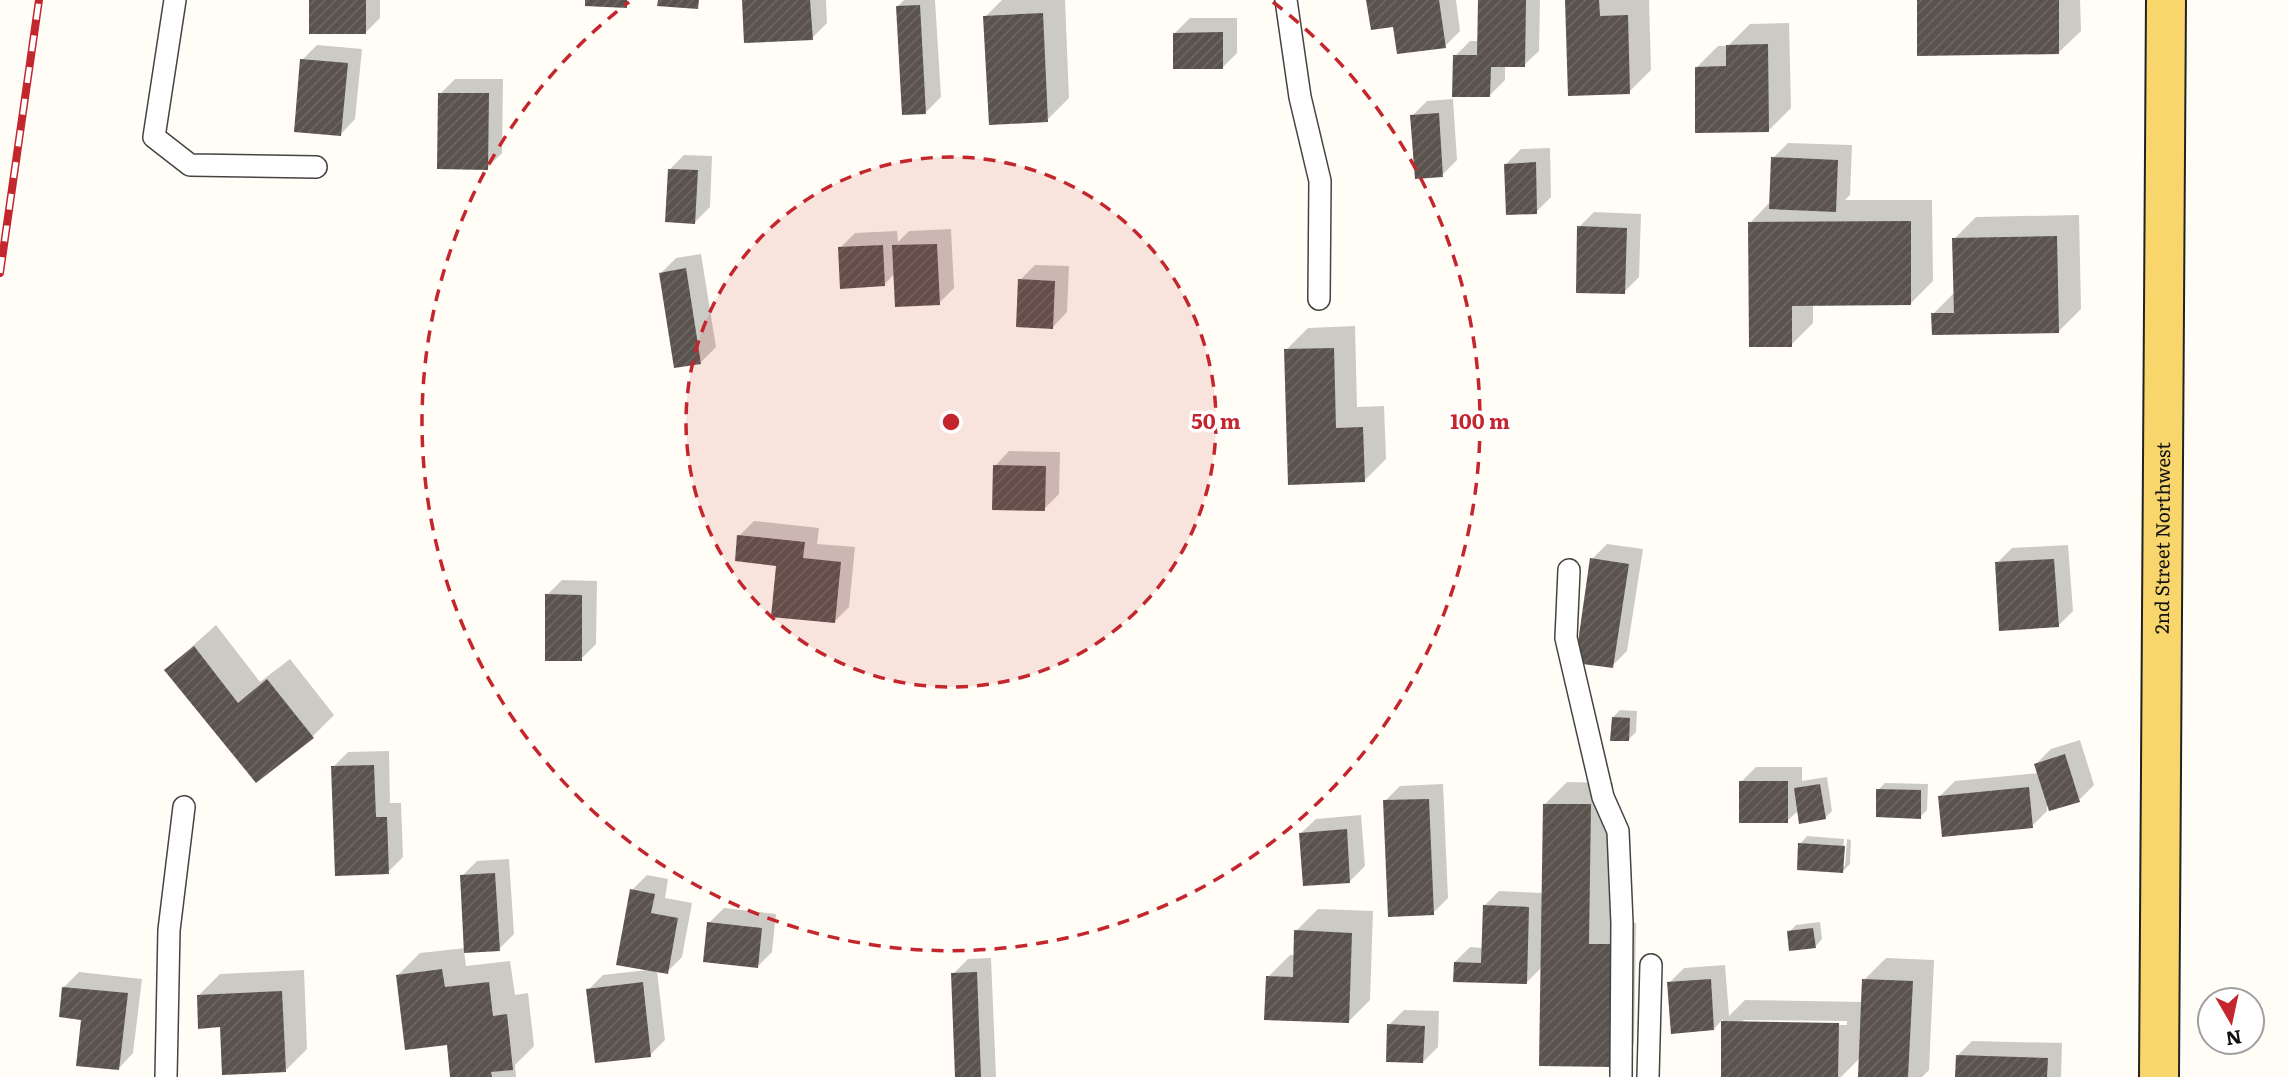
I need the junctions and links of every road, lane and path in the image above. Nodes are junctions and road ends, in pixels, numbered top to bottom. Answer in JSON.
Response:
{"nodes":[{"id":1,"x":175,"y":0,"type":"edge"},
{"id":2,"x":1286,"y":0,"type":"edge"},
{"id":3,"x":2166,"y":0,"type":"edge"},
{"id":4,"x":316,"y":167,"type":"dead end"},
{"id":5,"x":1319,"y":299,"type":"dead end"},
{"id":6,"x":1569,"y":569,"type":"dead end"},
{"id":7,"x":184,"y":807,"type":"dead end"},
{"id":8,"x":1651,"y":965,"type":"dead end"},
{"id":9,"x":166,"y":1077,"type":"edge"},
{"id":10,"x":1620,"y":1077,"type":"edge"},
{"id":11,"x":1648,"y":1077,"type":"edge"},
{"id":12,"x":2159,"y":1077,"type":"edge"}],
"edges":[{"from":1,"to":4,"type":"lane"},
{"from":2,"to":5,"type":"lane"},
{"from":3,"to":12,"type":"main road","name":"2nd Street Northwest"},
{"from":6,"to":10,"type":"lane"},
{"from":7,"to":9,"type":"lane"},
{"from":8,"to":11,"type":"lane"}]}
